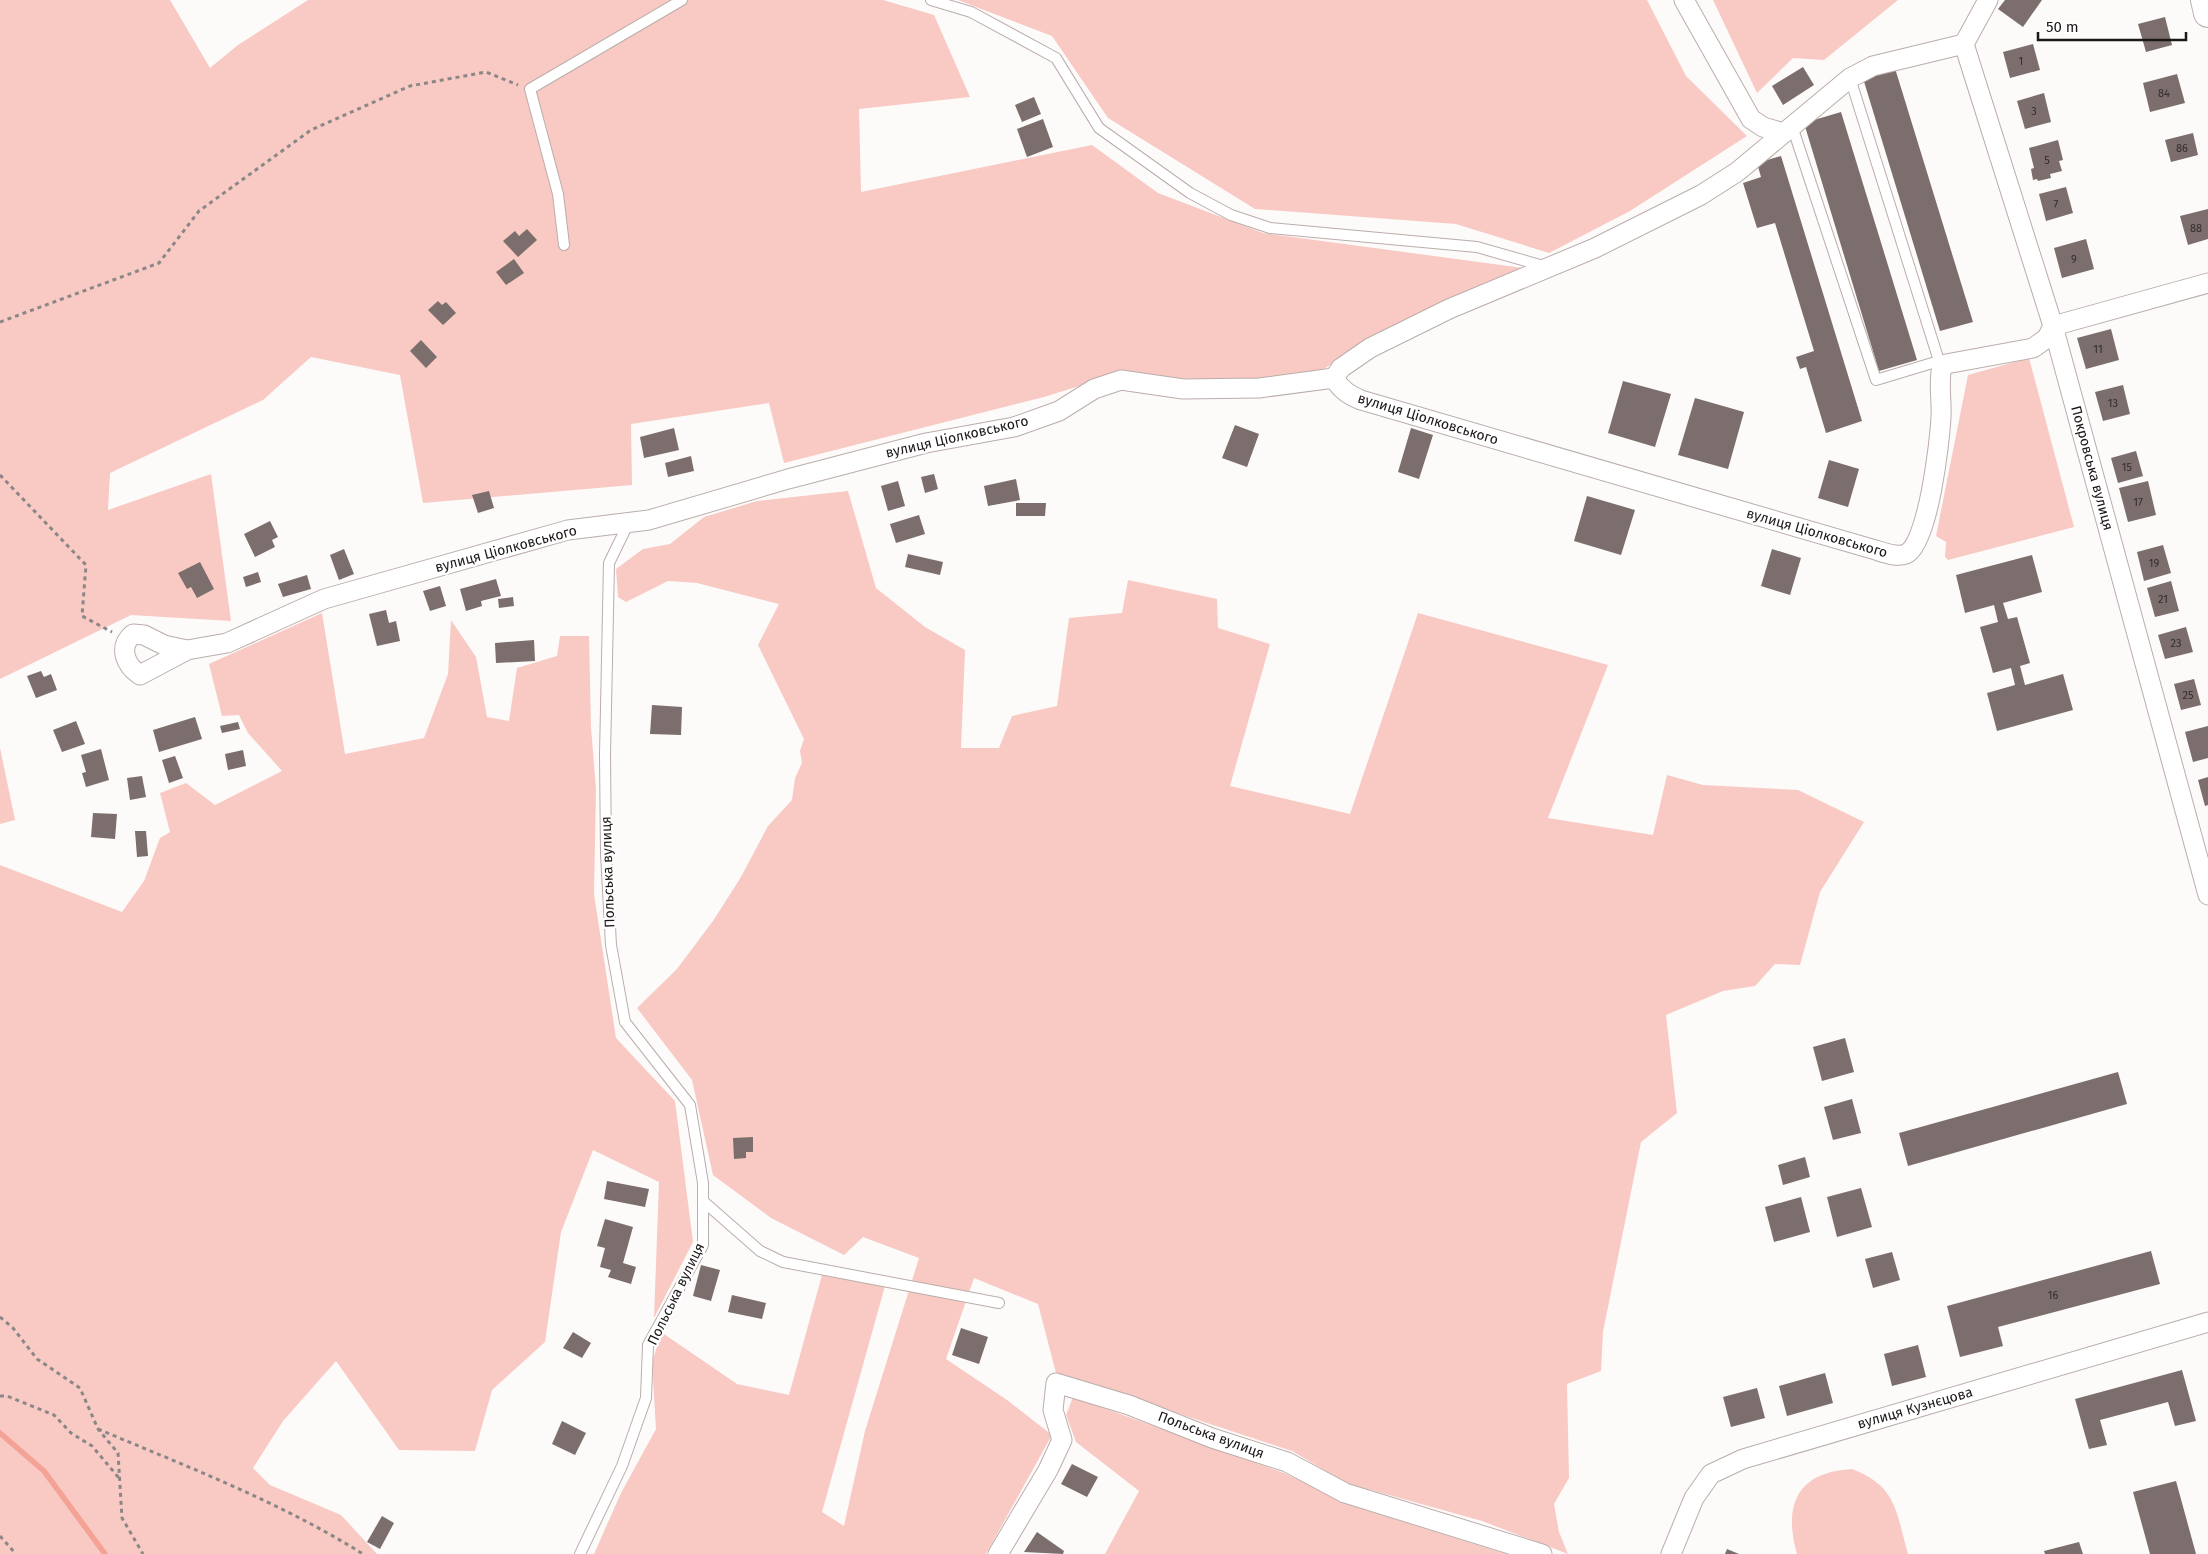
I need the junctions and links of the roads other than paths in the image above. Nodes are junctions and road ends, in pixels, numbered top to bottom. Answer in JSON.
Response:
{"nodes":[{"id":1,"x":682,"y":0,"type":"edge"},
{"id":2,"x":929,"y":0,"type":"edge"},
{"id":3,"x":1684,"y":0,"type":"edge"},
{"id":4,"x":1988,"y":0,"type":"edge"},
{"id":5,"x":2204,"y":0,"type":"edge"},
{"id":6,"x":2208,"y":13,"type":"edge"},
{"id":7,"x":1964,"y":44,"type":"junction"},
{"id":8,"x":1850,"y":78,"type":"junction"},
{"id":9,"x":1788,"y":129,"type":"junction"},
{"id":10,"x":564,"y":245,"type":"dead end"},
{"id":11,"x":1548,"y":268,"type":"junction"},
{"id":12,"x":2208,"y":283,"type":"edge"},
{"id":13,"x":2053,"y":326,"type":"junction"},
{"id":14,"x":1940,"y":364,"type":"junction"},
{"id":15,"x":1334,"y":378,"type":"junction"},
{"id":16,"x":629,"y":522,"type":"junction"},
{"id":17,"x":187,"y":650,"type":"junction"},
{"id":18,"x":2208,"y":895,"type":"edge"},
{"id":19,"x":703,"y":1201,"type":"junction"},
{"id":20,"x":999,"y":1303,"type":"dead end"},
{"id":21,"x":2208,"y":1322,"type":"edge"},
{"id":22,"x":580,"y":1554,"type":"edge"},
{"id":23,"x":998,"y":1554,"type":"edge"},
{"id":24,"x":1542,"y":1554,"type":"edge"},
{"id":25,"x":1671,"y":1554,"type":"edge"}],
"edges":[{"from":1,"to":10,"type":"lane"},
{"from":2,"to":11,"type":"lane"},
{"from":3,"to":9,"type":"street"},
{"from":4,"to":7,"type":"street"},
{"from":5,"to":6,"type":"street"},
{"from":7,"to":8,"type":"street"},
{"from":7,"to":13,"type":"street","name":"Покровська вулиця"},
{"from":8,"to":9,"type":"street"},
{"from":8,"to":14,"type":"lane"},
{"from":9,"to":11,"type":"street"},
{"from":9,"to":14,"type":"lane"},
{"from":11,"to":15,"type":"street"},
{"from":12,"to":13,"type":"street"},
{"from":13,"to":14,"type":"street"},
{"from":13,"to":18,"type":"street","name":"Покровська вулиця"},
{"from":14,"to":15,"type":"street","name":"вулиця Ціолковського"},
{"from":15,"to":16,"type":"street","name":"вулиця Ціолковського"},
{"from":16,"to":17,"type":"street","name":"вулиця Ціолковського"},
{"from":16,"to":19,"type":"lane","name":"Польська вулиця"},
{"from":17,"to":17,"type":"street","name":"вулиця Ціолковського"},
{"from":19,"to":20,"type":"lane"},
{"from":19,"to":22,"type":"lane","name":"Польська вулиця"},
{"from":21,"to":25,"type":"street","name":"вулиця Кузнєцова"},
{"from":23,"to":24,"type":"street","name":"Польська вулиця"}]}
